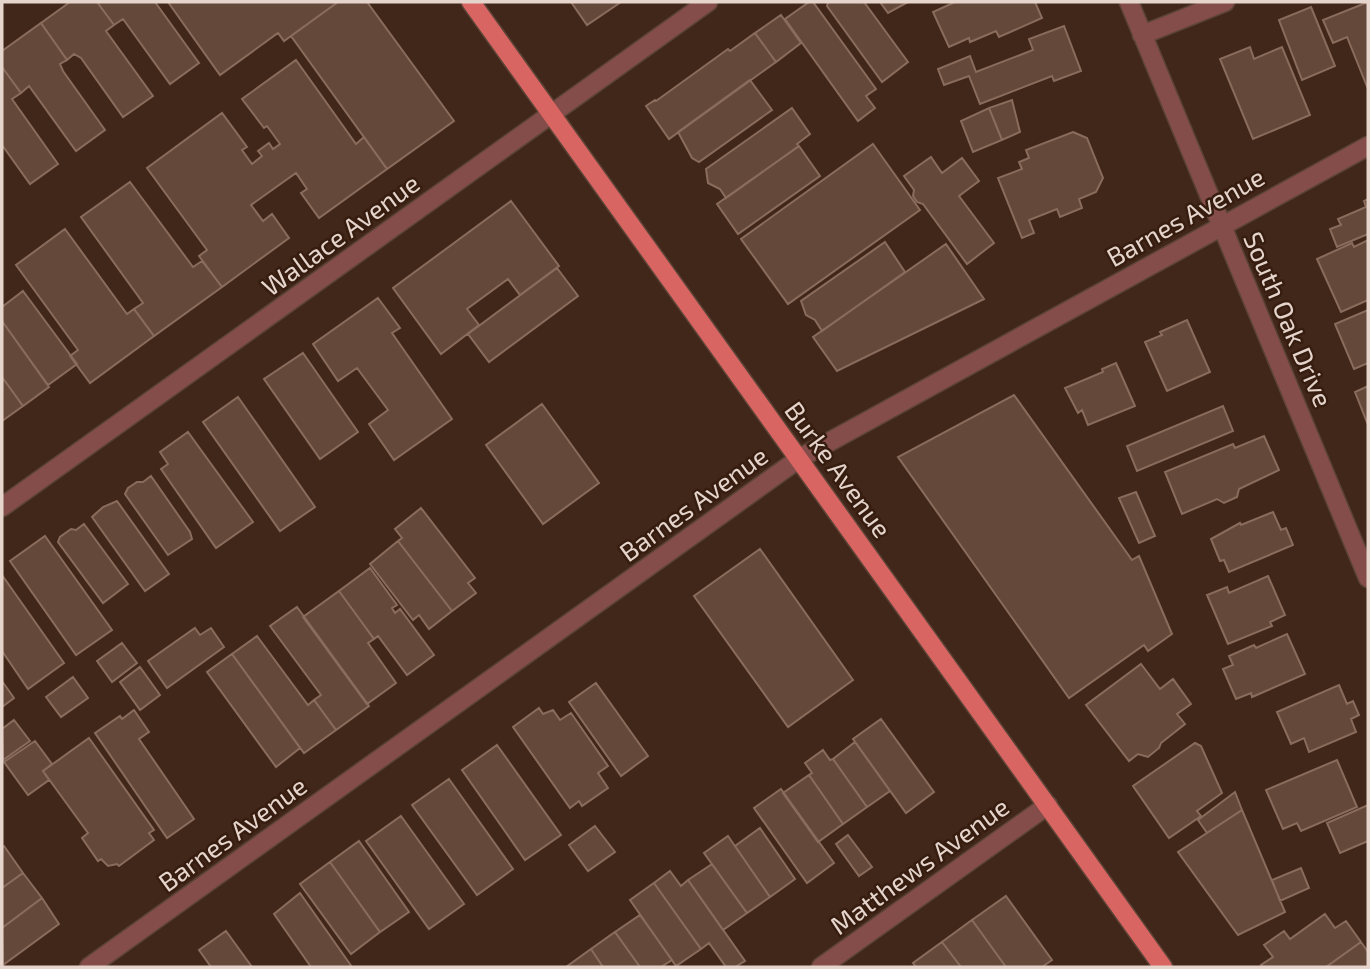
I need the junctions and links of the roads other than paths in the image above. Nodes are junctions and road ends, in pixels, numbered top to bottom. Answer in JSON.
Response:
{"nodes":[{"id":1,"x":471,"y":2,"type":"edge"},
{"id":2,"x":708,"y":2,"type":"edge"},
{"id":3,"x":1129,"y":2,"type":"edge"},
{"id":4,"x":1225,"y":2,"type":"edge"},
{"id":5,"x":1142,"y":35,"type":"junction"},
{"id":6,"x":552,"y":115,"type":"junction"},
{"id":7,"x":1368,"y":146,"type":"edge"},
{"id":8,"x":1221,"y":225,"type":"junction"},
{"id":9,"x":800,"y":458,"type":"junction"},
{"id":10,"x":2,"y":508,"type":"edge"},
{"id":11,"x":1368,"y":578,"type":"edge"},
{"id":12,"x":1048,"y":805,"type":"junction"},
{"id":13,"x":89,"y":967,"type":"edge"},
{"id":14,"x":821,"y":967,"type":"edge"},
{"id":15,"x":1163,"y":967,"type":"edge"}],
"edges":[{"from":1,"to":6,"type":"main road","name":"Burke Avenue"},
{"from":2,"to":6,"type":"street","name":"Wallace Avenue"},
{"from":3,"to":5,"type":"street","name":"South Oak Drive"},
{"from":4,"to":5,"type":"street"},
{"from":5,"to":8,"type":"street","name":"South Oak Drive"},
{"from":6,"to":9,"type":"main road","name":"Burke Avenue"},
{"from":6,"to":10,"type":"street","name":"Wallace Avenue"},
{"from":7,"to":8,"type":"street","name":"Barnes Avenue"},
{"from":8,"to":9,"type":"street","name":"Barnes Avenue"},
{"from":8,"to":11,"type":"street","name":"South Oak Drive"},
{"from":9,"to":12,"type":"main road","name":"Burke Avenue"},
{"from":9,"to":13,"type":"street","name":"Barnes Avenue"},
{"from":12,"to":14,"type":"street","name":"Matthews Avenue"},
{"from":12,"to":15,"type":"main road","name":"Burke Avenue"}]}
